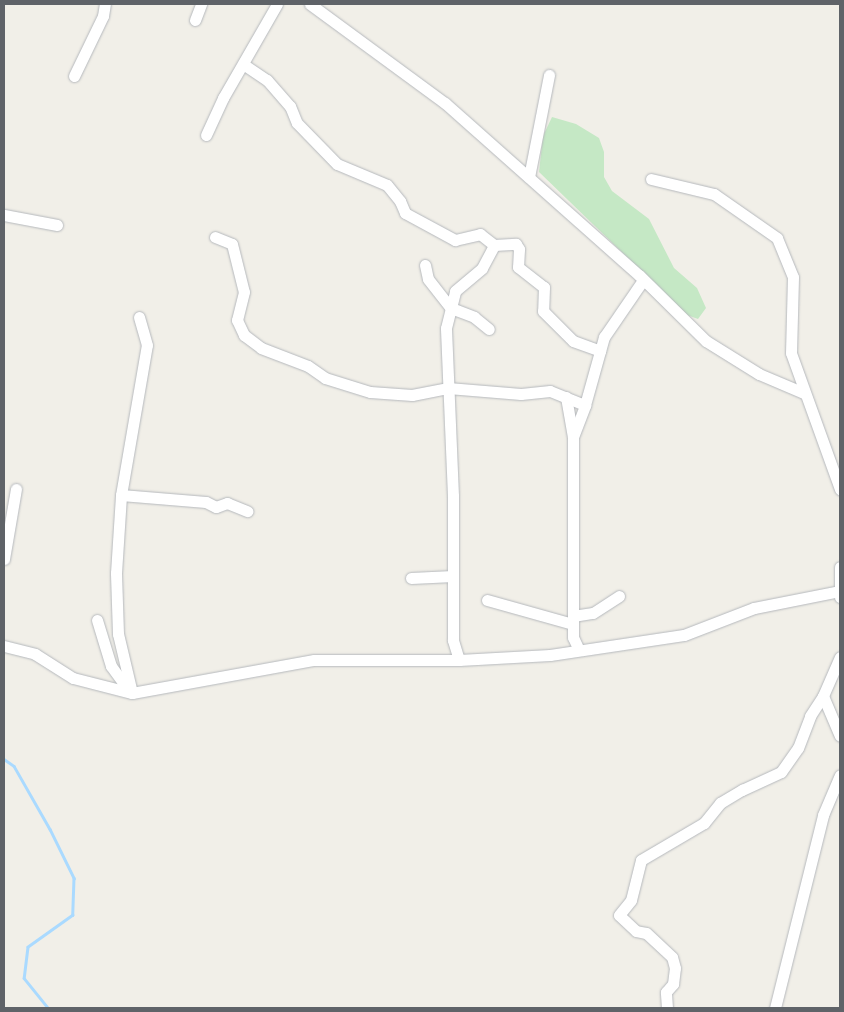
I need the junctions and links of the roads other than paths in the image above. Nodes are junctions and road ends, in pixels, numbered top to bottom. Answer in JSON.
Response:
{"nodes":[{"id":1,"x":106,"y":4,"type":"edge"},
{"id":2,"x":201,"y":4,"type":"edge"},
{"id":3,"x":277,"y":4,"type":"edge"},
{"id":4,"x":310,"y":4,"type":"edge"},
{"id":5,"x":195,"y":20,"type":"dead end"},
{"id":6,"x":242,"y":64,"type":"junction"},
{"id":7,"x":549,"y":75,"type":"dead end"},
{"id":8,"x":74,"y":76,"type":"dead end"},
{"id":9,"x":206,"y":135,"type":"dead end"},
{"id":10,"x":528,"y":177,"type":"junction"},
{"id":11,"x":651,"y":179,"type":"dead end"},
{"id":12,"x":4,"y":215,"type":"edge"},
{"id":13,"x":58,"y":225,"type":"dead end"},
{"id":14,"x":215,"y":237,"type":"dead end"},
{"id":15,"x":494,"y":245,"type":"junction"},
{"id":16,"x":425,"y":265,"type":"dead end"},
{"id":17,"x":643,"y":280,"type":"junction"},
{"id":18,"x":451,"y":308,"type":"junction"},
{"id":19,"x":139,"y":317,"type":"dead end"},
{"id":20,"x":489,"y":329,"type":"dead end"},
{"id":21,"x":600,"y":351,"type":"junction"},
{"id":22,"x":448,"y":388,"type":"junction"},
{"id":23,"x":804,"y":393,"type":"junction"},
{"id":24,"x":566,"y":396,"type":"junction"},
{"id":25,"x":586,"y":405,"type":"junction"},
{"id":26,"x":573,"y":437,"type":"junction"},
{"id":27,"x":16,"y":489,"type":"dead end"},
{"id":28,"x":840,"y":489,"type":"edge"},
{"id":29,"x":121,"y":495,"type":"junction"},
{"id":30,"x":247,"y":511,"type":"dead end"},
{"id":31,"x":4,"y":559,"type":"edge"},
{"id":32,"x":840,"y":567,"type":"edge"},
{"id":33,"x":453,"y":576,"type":"junction"},
{"id":34,"x":411,"y":578,"type":"dead end"},
{"id":35,"x":839,"y":593,"type":"edge"},
{"id":36,"x":619,"y":596,"type":"dead end"},
{"id":37,"x":487,"y":600,"type":"dead end"},
{"id":38,"x":97,"y":620,"type":"dead end"},
{"id":39,"x":573,"y":620,"type":"junction"},
{"id":40,"x":4,"y":646,"type":"edge"},
{"id":41,"x":579,"y":650,"type":"junction"},
{"id":42,"x":840,"y":657,"type":"edge"},
{"id":43,"x":458,"y":660,"type":"junction"},
{"id":44,"x":132,"y":693,"type":"junction"},
{"id":45,"x":823,"y":696,"type":"junction"},
{"id":46,"x":840,"y":736,"type":"edge"},
{"id":47,"x":840,"y":775,"type":"edge"},
{"id":48,"x":667,"y":1008,"type":"edge"},
{"id":49,"x":775,"y":1008,"type":"edge"}],
"edges":[{"from":1,"to":8,"type":"street"},
{"from":2,"to":5,"type":"street"},
{"from":3,"to":6,"type":"street"},
{"from":4,"to":10,"type":"street"},
{"from":6,"to":9,"type":"street"},
{"from":6,"to":15,"type":"street"},
{"from":7,"to":10,"type":"street"},
{"from":10,"to":17,"type":"street"},
{"from":11,"to":23,"type":"street"},
{"from":12,"to":13,"type":"street"},
{"from":14,"to":22,"type":"street"},
{"from":15,"to":18,"type":"street"},
{"from":15,"to":21,"type":"street"},
{"from":16,"to":18,"type":"street"},
{"from":17,"to":21,"type":"street"},
{"from":17,"to":23,"type":"street"},
{"from":18,"to":20,"type":"street"},
{"from":18,"to":22,"type":"street"},
{"from":19,"to":29,"type":"street"},
{"from":21,"to":25,"type":"street"},
{"from":22,"to":24,"type":"street"},
{"from":22,"to":33,"type":"street"},
{"from":23,"to":28,"type":"street"},
{"from":24,"to":25,"type":"street"},
{"from":24,"to":26,"type":"street"},
{"from":25,"to":26,"type":"street"},
{"from":26,"to":39,"type":"street"},
{"from":27,"to":31,"type":"street"},
{"from":29,"to":30,"type":"street"},
{"from":29,"to":44,"type":"street"},
{"from":32,"to":35,"type":"street"},
{"from":33,"to":34,"type":"street"},
{"from":33,"to":43,"type":"street"},
{"from":35,"to":41,"type":"street"},
{"from":36,"to":39,"type":"street"},
{"from":37,"to":39,"type":"street"},
{"from":38,"to":44,"type":"street"},
{"from":39,"to":41,"type":"street"},
{"from":40,"to":44,"type":"street"},
{"from":41,"to":43,"type":"street"},
{"from":42,"to":45,"type":"street"},
{"from":43,"to":44,"type":"street"},
{"from":45,"to":46,"type":"street"},
{"from":45,"to":48,"type":"street"},
{"from":47,"to":49,"type":"street"}]}
